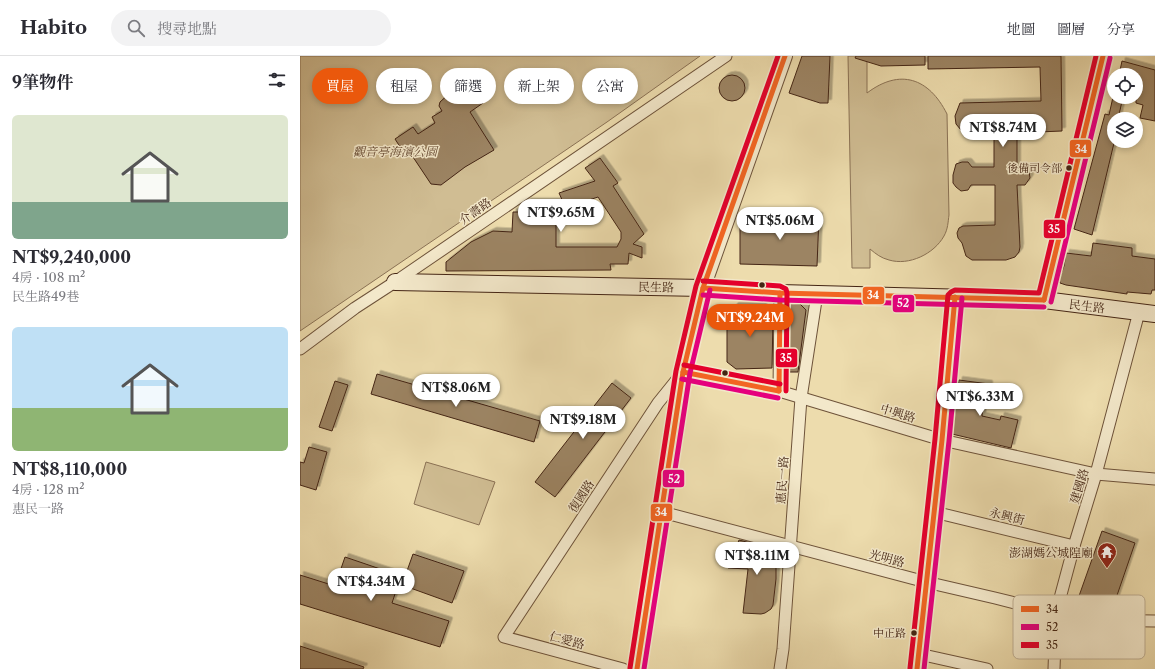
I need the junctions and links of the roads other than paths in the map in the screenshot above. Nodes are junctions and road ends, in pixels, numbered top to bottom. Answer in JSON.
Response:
{"nodes":[{"id":1,"x":726,"y":56,"type":"edge"},
{"id":2,"x":785,"y":56,"type":"edge"},
{"id":3,"x":1103,"y":56,"type":"edge"},
{"id":4,"x":395,"y":282,"type":"junction"},
{"id":5,"x":703,"y":288,"type":"junction"},
{"id":6,"x":780,"y":293,"type":"junction"},
{"id":7,"x":817,"y":294,"type":"junction"},
{"id":8,"x":955,"y":297,"type":"junction"},
{"id":9,"x":1044,"y":300,"type":"junction"},
{"id":10,"x":1147,"y":314,"type":"edge"},
{"id":11,"x":300,"y":349,"type":"edge"},
{"id":12,"x":683,"y":372,"type":"junction"},
{"id":13,"x":780,"y":391,"type":"junction"},
{"id":14,"x":801,"y":398,"type":"junction"},
{"id":15,"x":942,"y":440,"type":"junction"},
{"id":16,"x":1096,"y":474,"type":"junction"},
{"id":17,"x":1155,"y":479,"type":"edge"},
{"id":18,"x":662,"y":512,"type":"junction"},
{"id":19,"x":934,"y":512,"type":"junction"},
{"id":20,"x":790,"y":545,"type":"junction"},
{"id":21,"x":1074,"y":546,"type":"junction"},
{"id":22,"x":926,"y":582,"type":"junction"},
{"id":23,"x":1061,"y":595,"type":"edge"},
{"id":24,"x":1013,"y":603,"type":"edge"},
{"id":25,"x":1145,"y":621,"type":"edge"},
{"id":26,"x":1155,"y":621,"type":"edge"},
{"id":27,"x":504,"y":637,"type":"joint"},
{"id":28,"x":1054,"y":659,"type":"edge"},
{"id":29,"x":918,"y":661,"type":"edge"},
{"id":30,"x":623,"y":669,"type":"edge"},
{"id":31,"x":637,"y":669,"type":"edge"},
{"id":32,"x":780,"y":669,"type":"edge"},
{"id":33,"x":987,"y":669,"type":"edge"},
{"id":34,"x":1054,"y":669,"type":"edge"}],
"edges":[{"from":1,"to":4,"type":"street","name":"介壽路"},
{"from":2,"to":5,"type":"street"},
{"from":3,"to":9,"type":"main road"},
{"from":4,"to":5,"type":"main road","name":"民生路"},
{"from":4,"to":11,"type":"street","name":"介壽路"},
{"from":5,"to":6,"type":"main road","name":"民生路"},
{"from":5,"to":12,"type":"street"},
{"from":6,"to":7,"type":"main road","name":"民生路"},
{"from":6,"to":13,"type":"street"},
{"from":7,"to":8,"type":"main road","name":"民生路"},
{"from":7,"to":14,"type":"street","name":"惠民一路"},
{"from":8,"to":9,"type":"main road","name":"民生路"},
{"from":8,"to":15,"type":"main road"},
{"from":9,"to":10,"type":"main road","name":"民生路"},
{"from":10,"to":16,"type":"street","name":"建國路"},
{"from":12,"to":13,"type":"street","name":"中興路"},
{"from":12,"to":18,"type":"street"},
{"from":12,"to":27,"type":"street","name":"復國路"},
{"from":13,"to":14,"type":"street","name":"中興路"},
{"from":14,"to":15,"type":"street","name":"中興路"},
{"from":14,"to":20,"type":"street","name":"惠民一路"},
{"from":15,"to":16,"type":"street","name":"中興路"},
{"from":15,"to":19,"type":"main road"},
{"from":16,"to":17,"type":"street","name":"中興路"},
{"from":16,"to":21,"type":"street","name":"建國路"},
{"from":18,"to":20,"type":"street","name":"光明路"},
{"from":18,"to":31,"type":"street"},
{"from":19,"to":21,"type":"street","name":"永興街"},
{"from":19,"to":22,"type":"main road"},
{"from":20,"to":22,"type":"street","name":"光明路"},
{"from":20,"to":32,"type":"street","name":"惠民一路"},
{"from":21,"to":23,"type":"street","name":"建國路"},
{"from":22,"to":24,"type":"street","name":"光明路"},
{"from":22,"to":29,"type":"main road"},
{"from":25,"to":26,"type":"street","name":"光明路"},
{"from":27,"to":30,"type":"street","name":"仁愛路"},
{"from":28,"to":34,"type":"street","name":"建國路"},
{"from":29,"to":33,"type":"street"}]}
